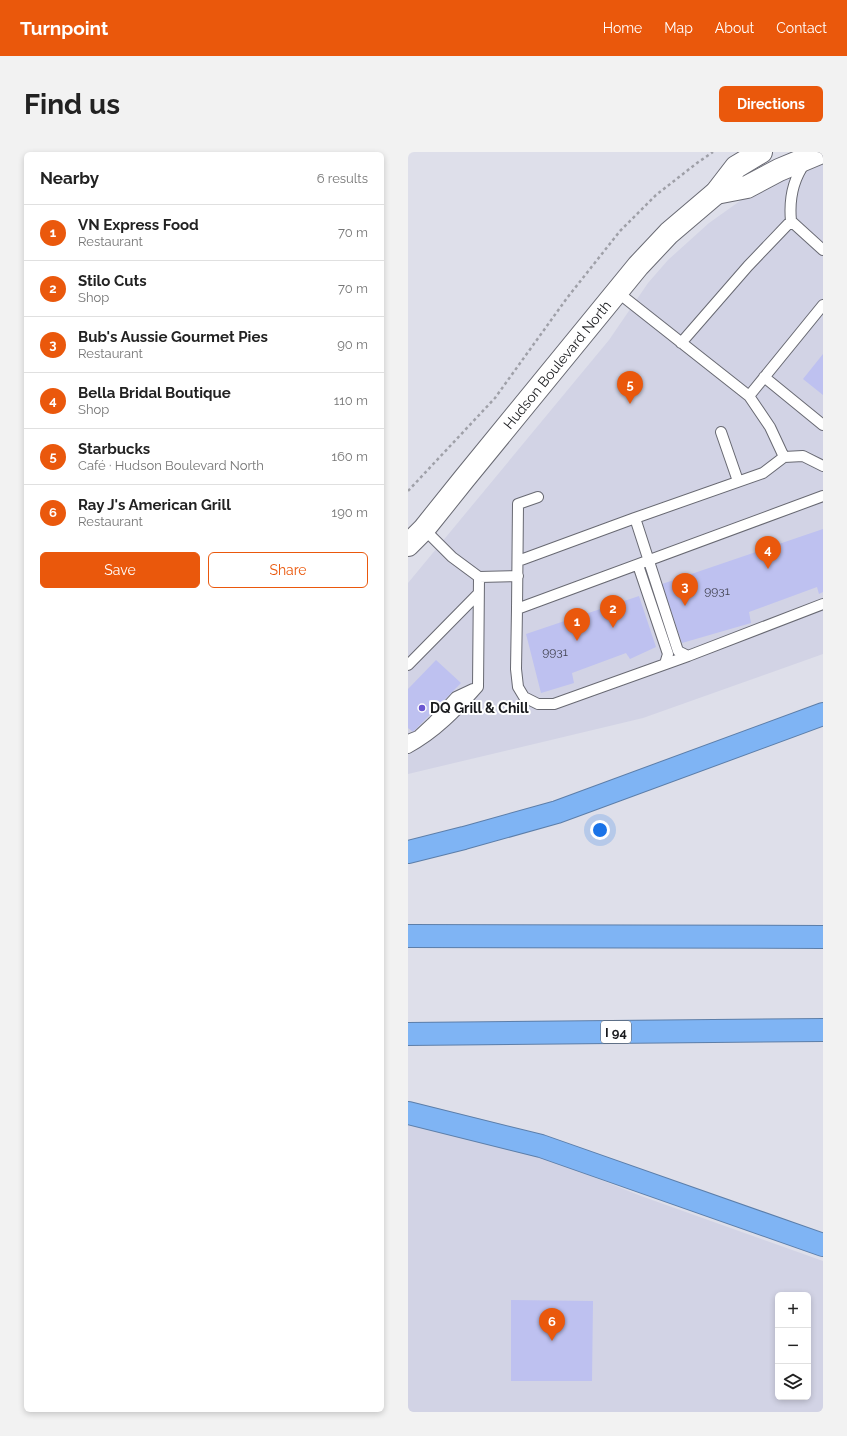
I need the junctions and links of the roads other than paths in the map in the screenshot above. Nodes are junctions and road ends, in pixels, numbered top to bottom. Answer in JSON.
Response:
{"nodes":[{"id":1,"x":762,"y":152,"type":"edge"},
{"id":2,"x":818,"y":153,"type":"edge"},
{"id":3,"x":716,"y":193,"type":"junction"},
{"id":4,"x":791,"y":221,"type":"junction"},
{"id":5,"x":823,"y":250,"type":"edge"},
{"id":6,"x":616,"y":291,"type":"junction"},
{"id":7,"x":823,"y":305,"type":"edge"},
{"id":8,"x":681,"y":343,"type":"junction"},
{"id":9,"x":764,"y":377,"type":"junction"},
{"id":10,"x":748,"y":396,"type":"junction"},
{"id":11,"x":823,"y":425,"type":"edge"},
{"id":12,"x":721,"y":432,"type":"dead end"},
{"id":13,"x":784,"y":457,"type":"junction"},
{"id":14,"x":823,"y":466,"type":"edge"},
{"id":15,"x":738,"y":481,"type":"junction"},
{"id":16,"x":823,"y":496,"type":"edge"},
{"id":17,"x":538,"y":497,"type":"dead end"},
{"id":18,"x":636,"y":518,"type":"junction"},
{"id":19,"x":424,"y":529,"type":"junction"},
{"id":20,"x":408,"y":545,"type":"edge"},
{"id":21,"x":518,"y":561,"type":"junction"},
{"id":22,"x":650,"y":561,"type":"junction"},
{"id":23,"x":638,"y":565,"type":"junction"},
{"id":24,"x":518,"y":576,"type":"junction"},
{"id":25,"x":479,"y":577,"type":"junction"},
{"id":26,"x":478,"y":594,"type":"junction"},
{"id":27,"x":823,"y":604,"type":"edge"},
{"id":28,"x":517,"y":609,"type":"junction"},
{"id":29,"x":688,"y":656,"type":"junction"},
{"id":30,"x":665,"y":664,"type":"junction"},
{"id":31,"x":408,"y":665,"type":"edge"},
{"id":32,"x":478,"y":687,"type":"junction"},
{"id":33,"x":823,"y":714,"type":"edge"},
{"id":34,"x":408,"y":740,"type":"edge"},
{"id":35,"x":408,"y":748,"type":"edge"},
{"id":36,"x":408,"y":852,"type":"edge"},
{"id":37,"x":408,"y":936,"type":"edge"},
{"id":38,"x":823,"y":937,"type":"edge"},
{"id":39,"x":823,"y":1030,"type":"edge"},
{"id":40,"x":408,"y":1034,"type":"edge"},
{"id":41,"x":408,"y":1113,"type":"edge"},
{"id":42,"x":823,"y":1245,"type":"edge"}],
"edges":[{"from":1,"to":3,"type":"street","name":"Hudson Boulevard North"},
{"from":2,"to":3,"type":"street","name":"Hudson Boulevard North"},
{"from":2,"to":4,"type":"lane"},
{"from":3,"to":6,"type":"street","name":"Hudson Boulevard North"},
{"from":4,"to":5,"type":"lane"},
{"from":4,"to":8,"type":"lane"},
{"from":6,"to":8,"type":"lane"},
{"from":6,"to":19,"type":"street","name":"Hudson Boulevard North"},
{"from":7,"to":9,"type":"lane"},
{"from":8,"to":10,"type":"lane"},
{"from":9,"to":10,"type":"lane"},
{"from":9,"to":11,"type":"lane"},
{"from":10,"to":13,"type":"lane"},
{"from":12,"to":15,"type":"lane"},
{"from":13,"to":14,"type":"lane"},
{"from":13,"to":15,"type":"lane"},
{"from":15,"to":18,"type":"lane"},
{"from":16,"to":22,"type":"lane"},
{"from":17,"to":21,"type":"lane"},
{"from":18,"to":21,"type":"lane"},
{"from":18,"to":22,"type":"lane"},
{"from":19,"to":20,"type":"street","name":"Hudson Boulevard North"},
{"from":19,"to":25,"type":"lane"},
{"from":21,"to":24,"type":"lane"},
{"from":22,"to":23,"type":"lane"},
{"from":22,"to":29,"type":"lane"},
{"from":23,"to":28,"type":"lane"},
{"from":23,"to":30,"type":"lane"},
{"from":24,"to":25,"type":"lane"},
{"from":24,"to":28,"type":"lane"},
{"from":25,"to":26,"type":"lane"},
{"from":26,"to":31,"type":"lane"},
{"from":26,"to":32,"type":"lane"},
{"from":27,"to":29,"type":"lane"},
{"from":28,"to":30,"type":"lane"},
{"from":29,"to":30,"type":"lane"},
{"from":32,"to":34,"type":"lane"},
{"from":32,"to":35,"type":"lane"},
{"from":33,"to":36,"type":"highway"},
{"from":37,"to":38,"type":"highway"},
{"from":39,"to":40,"type":"highway","number":"I 94"},
{"from":41,"to":42,"type":"highway"}]}
